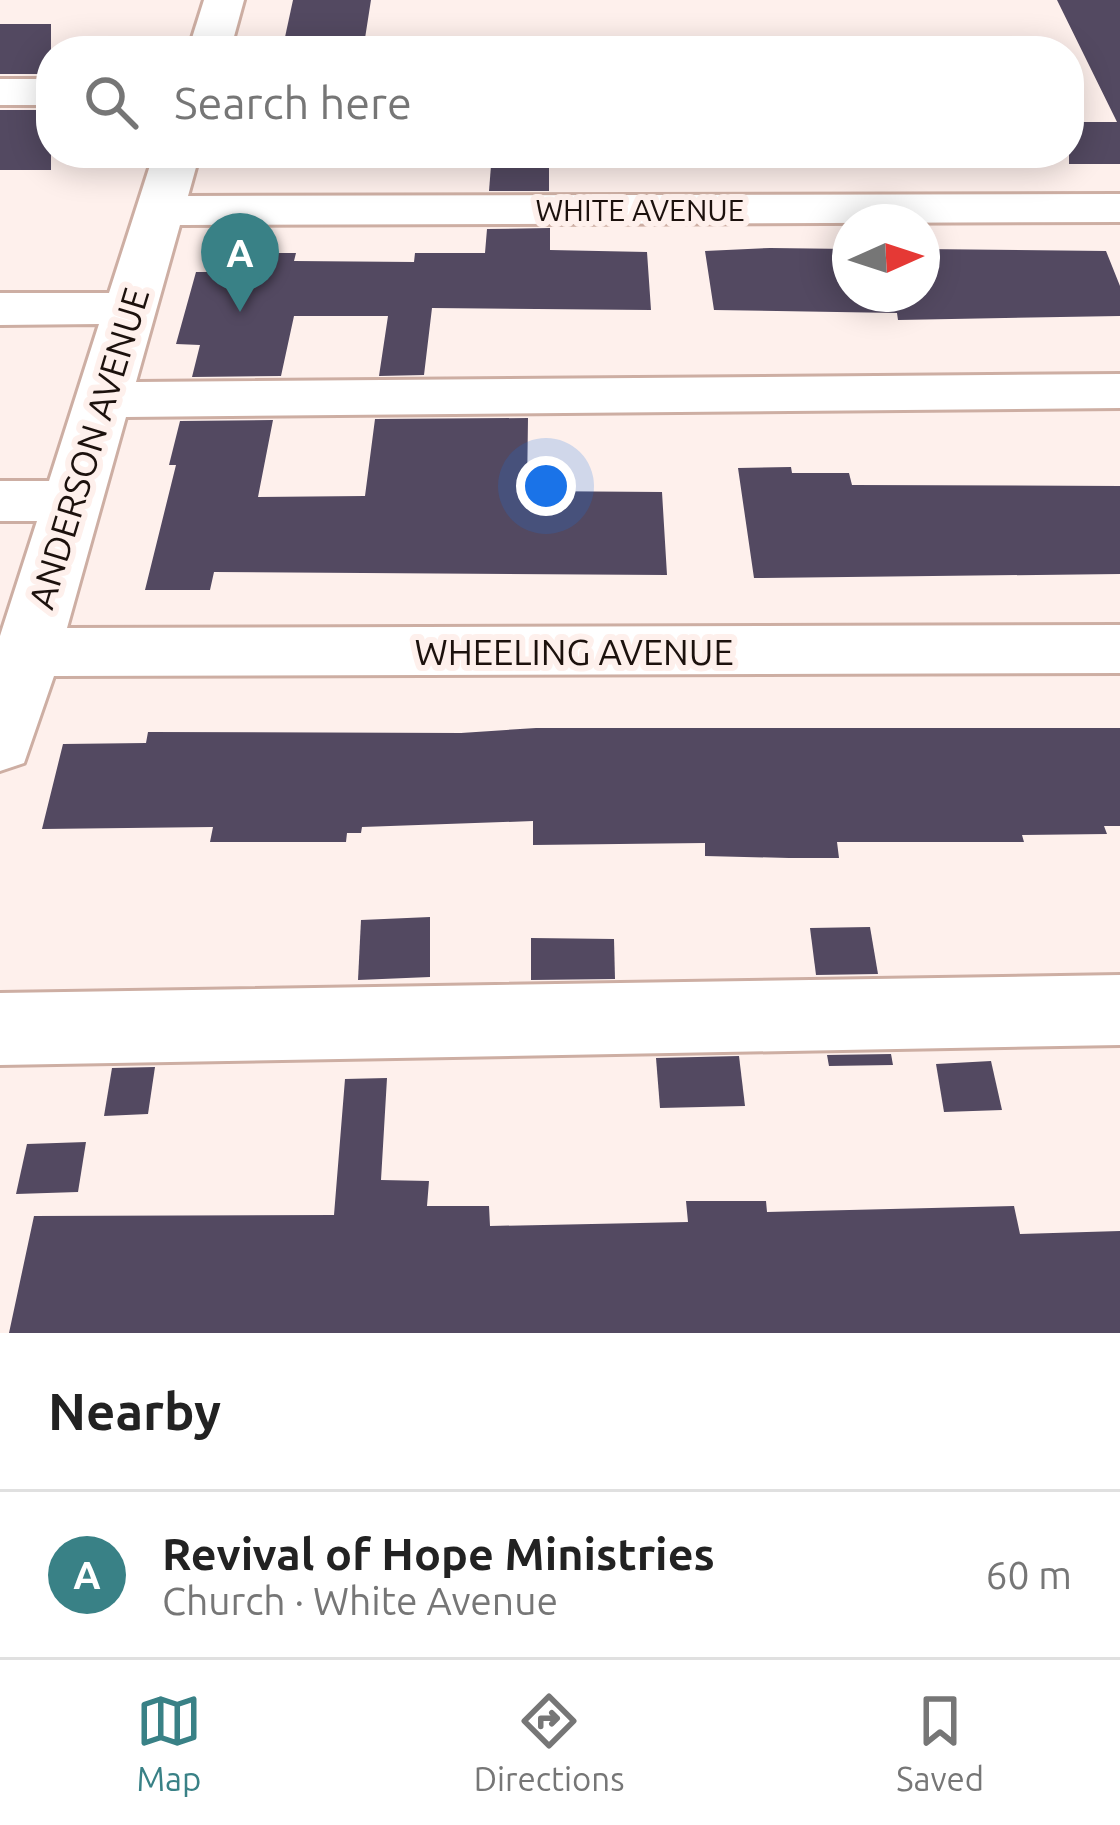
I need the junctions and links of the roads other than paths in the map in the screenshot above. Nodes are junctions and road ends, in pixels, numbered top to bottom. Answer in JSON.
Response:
{"nodes":[{"id":1,"x":224,"y":0,"type":"edge"},
{"id":2,"x":213,"y":36,"type":"edge"},
{"id":3,"x":0,"y":92,"type":"edge"},
{"id":4,"x":36,"y":92,"type":"edge"},
{"id":5,"x":172,"y":168,"type":"edge"},
{"id":6,"x":159,"y":211,"type":"junction"},
{"id":7,"x":1114,"y":223,"type":"edge"},
{"id":8,"x":129,"y":308,"type":"junction"},
{"id":9,"x":0,"y":309,"type":"edge"},
{"id":10,"x":1120,"y":391,"type":"edge"},
{"id":11,"x":102,"y":400,"type":"junction"},
{"id":12,"x":0,"y":501,"type":"edge"},
{"id":13,"x":72,"y":501,"type":"junction"},
{"id":14,"x":1120,"y":649,"type":"edge"},
{"id":15,"x":27,"y":652,"type":"junction"},
{"id":16,"x":0,"y":744,"type":"edge"},
{"id":17,"x":1120,"y":1010,"type":"edge"},
{"id":18,"x":0,"y":1029,"type":"edge"}],
"edges":[{"from":1,"to":2,"type":"street"},
{"from":3,"to":4,"type":"street"},
{"from":5,"to":6,"type":"street","name":"ANDERSON AVENUE"},
{"from":6,"to":7,"type":"street","name":"WHITE AVENUE"},
{"from":6,"to":8,"type":"street","name":"ANDERSON AVENUE"},
{"from":8,"to":9,"type":"street"},
{"from":8,"to":11,"type":"street","name":"ANDERSON AVENUE"},
{"from":10,"to":11,"type":"street"},
{"from":11,"to":13,"type":"street","name":"ANDERSON AVENUE"},
{"from":12,"to":13,"type":"street"},
{"from":13,"to":15,"type":"street","name":"ANDERSON AVENUE"},
{"from":14,"to":15,"type":"street","name":"WHEELING AVENUE"},
{"from":15,"to":16,"type":"street","name":"ANDERSON AVENUE"},
{"from":17,"to":18,"type":"street"}]}
